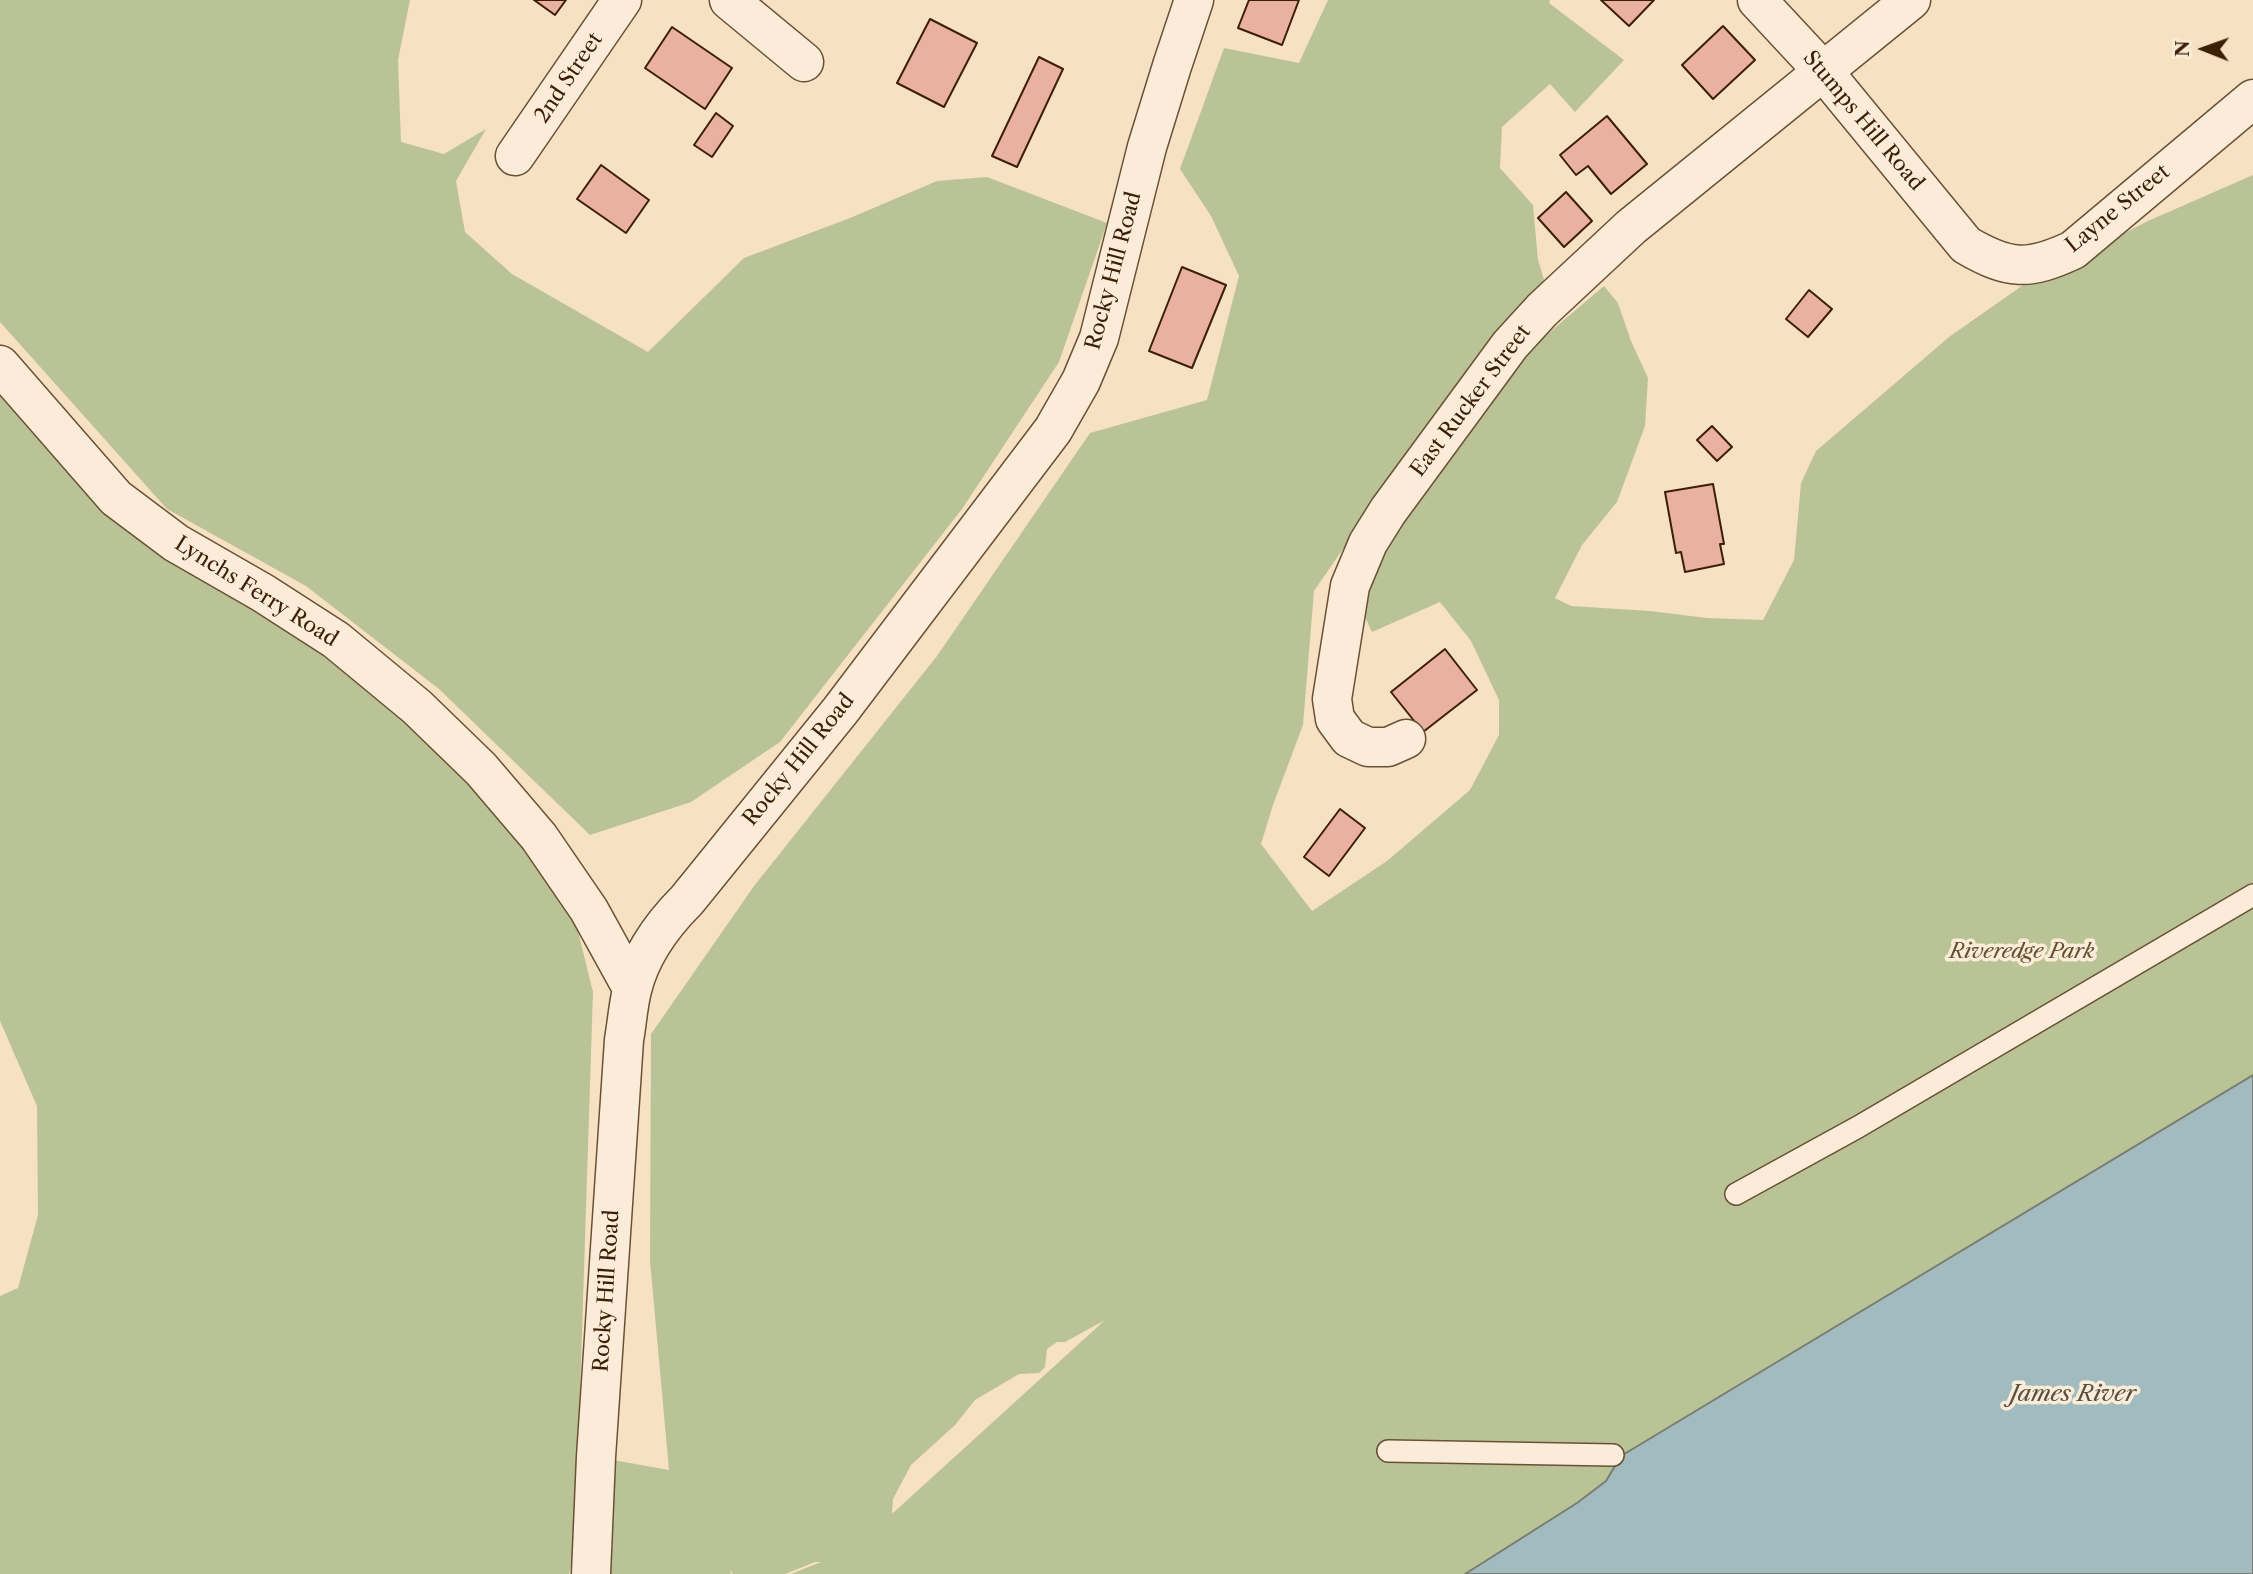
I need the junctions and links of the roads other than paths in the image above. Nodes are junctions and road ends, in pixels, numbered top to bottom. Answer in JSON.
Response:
{"nodes":[{"id":1,"x":622,"y":0,"type":"edge"},
{"id":2,"x":729,"y":0,"type":"edge"},
{"id":3,"x":1195,"y":0,"type":"edge"},
{"id":4,"x":1757,"y":0,"type":"edge"},
{"id":5,"x":1911,"y":0,"type":"edge"},
{"id":6,"x":804,"y":62,"type":"dead end"},
{"id":7,"x":1823,"y":71,"type":"junction"},
{"id":8,"x":2253,"y":99,"type":"edge"},
{"id":9,"x":515,"y":156,"type":"dead end"},
{"id":10,"x":1966,"y":245,"type":"joint"},
{"id":11,"x":0,"y":365,"type":"edge"},
{"id":12,"x":1406,"y":739,"type":"dead end"},
{"id":13,"x":2253,"y":895,"type":"edge"},
{"id":14,"x":632,"y":988,"type":"junction"},
{"id":15,"x":1736,"y":1194,"type":"dead end"},
{"id":16,"x":1388,"y":1451,"type":"dead end"},
{"id":17,"x":1613,"y":1455,"type":"dead end"},
{"id":18,"x":591,"y":1574,"type":"edge"}],
"edges":[{"from":1,"to":9,"type":"street","name":"2nd Street"},
{"from":2,"to":6,"type":"street"},
{"from":3,"to":14,"type":"street","name":"Rocky Hill Road"},
{"from":4,"to":7,"type":"street","name":"Stumps Hill Road"},
{"from":5,"to":7,"type":"street","name":"East Rucker Street"},
{"from":7,"to":10,"type":"street","name":"Stumps Hill Road"},
{"from":7,"to":12,"type":"street","name":"East Rucker Street"},
{"from":8,"to":10,"type":"street","name":"Layne Street"},
{"from":11,"to":14,"type":"street","name":"Lynchs Ferry Road"},
{"from":13,"to":15,"type":"lane"},
{"from":14,"to":18,"type":"street","name":"Rocky Hill Road"},
{"from":16,"to":17,"type":"lane"}]}
